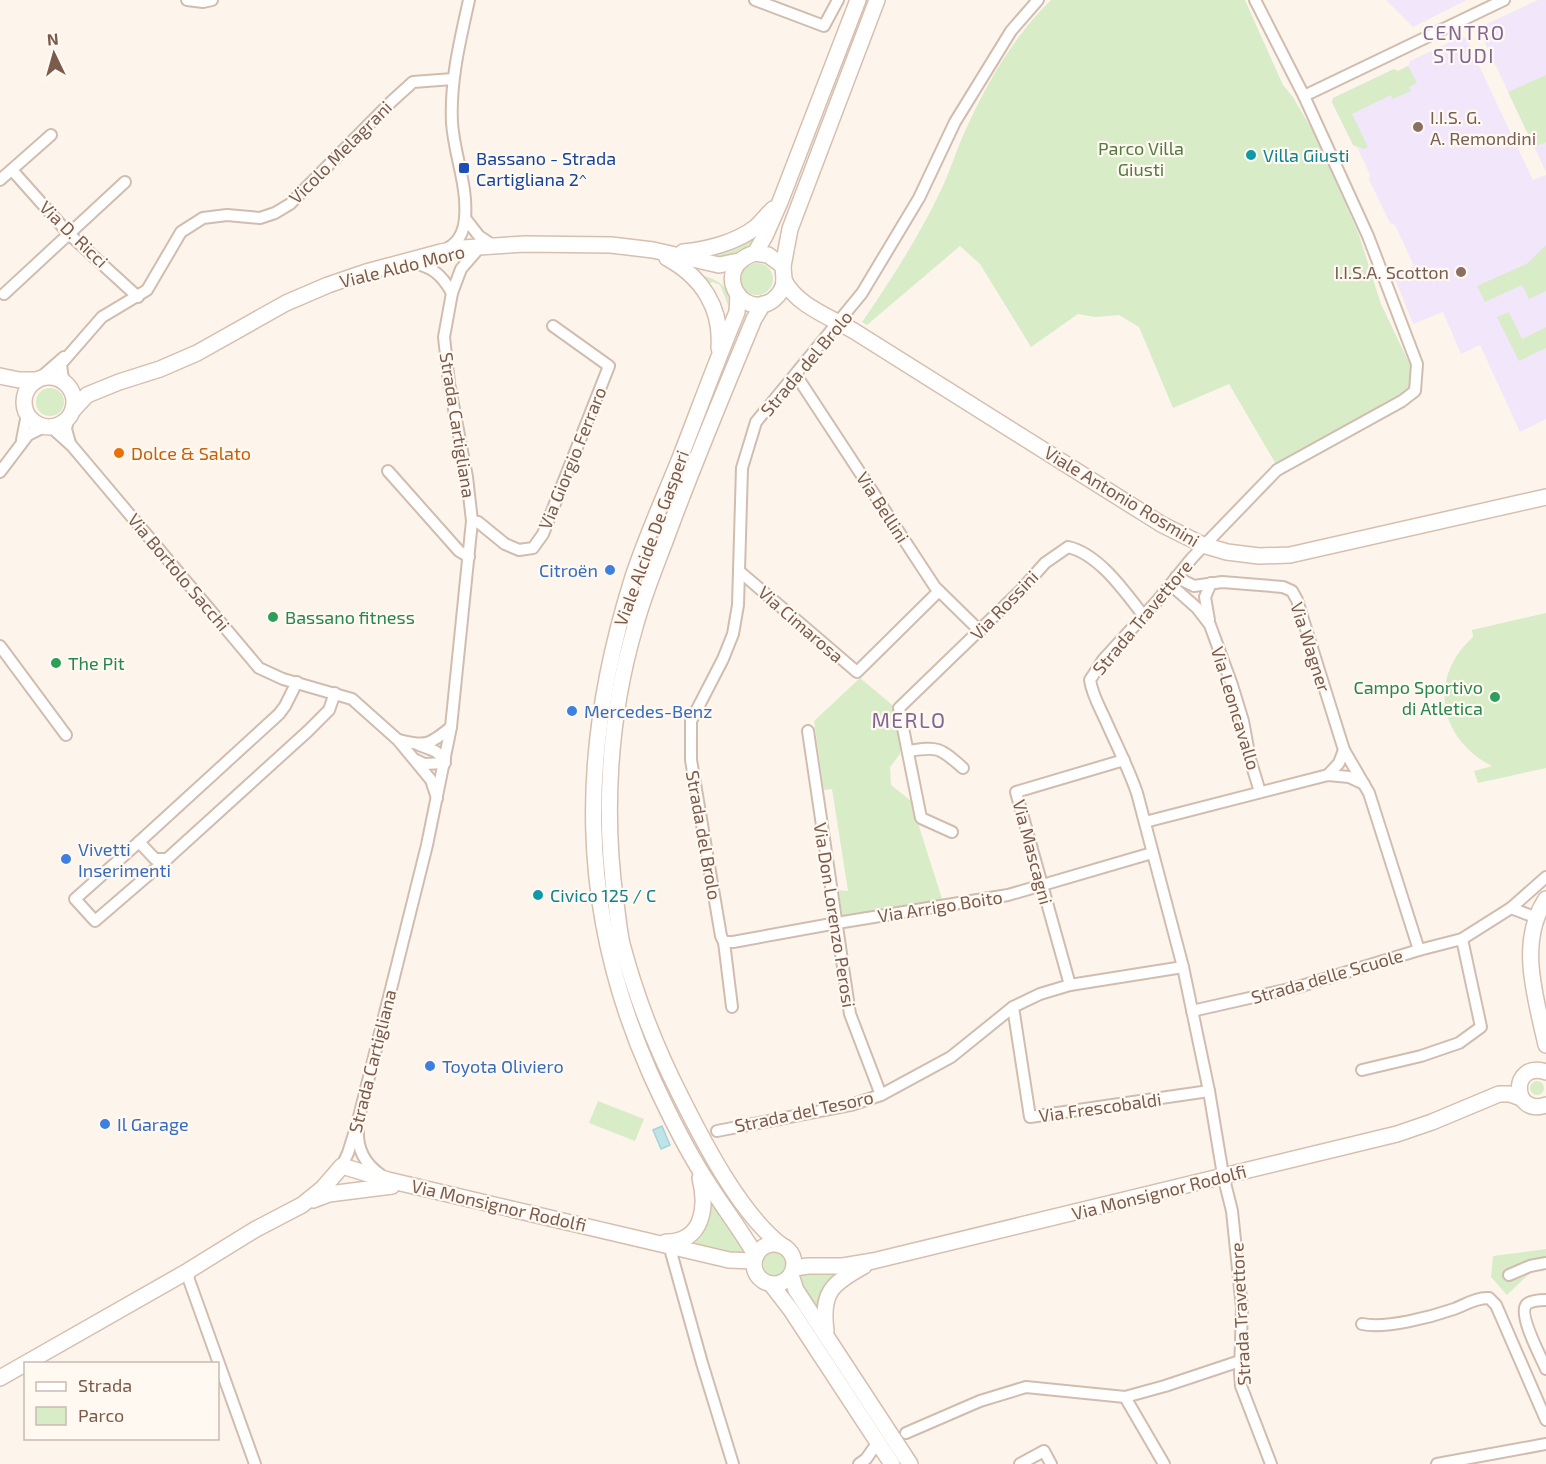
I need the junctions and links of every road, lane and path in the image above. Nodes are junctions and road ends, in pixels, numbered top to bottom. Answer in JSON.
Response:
{"nodes":[{"id":1,"x":187,"y":0,"type":"edge"},
{"id":2,"x":212,"y":0,"type":"edge"},
{"id":3,"x":469,"y":0,"type":"edge"},
{"id":4,"x":755,"y":0,"type":"edge"},
{"id":5,"x":838,"y":0,"type":"edge"},
{"id":6,"x":858,"y":0,"type":"edge"},
{"id":7,"x":878,"y":0,"type":"edge"},
{"id":8,"x":1038,"y":0,"type":"edge"},
{"id":9,"x":1255,"y":0,"type":"edge"},
{"id":10,"x":1504,"y":0,"type":"edge"},
{"id":11,"x":453,"y":79,"type":"junction"},
{"id":12,"x":1304,"y":96,"type":"junction"},
{"id":13,"x":51,"y":135,"type":"dead end"},
{"id":14,"x":12,"y":170,"type":"junction"},
{"id":15,"x":0,"y":180,"type":"edge"},
{"id":16,"x":125,"y":182,"type":"dead end"},
{"id":17,"x":780,"y":202,"type":"junction"},
{"id":18,"x":465,"y":218,"type":"junction"},
{"id":19,"x":69,"y":234,"type":"junction"},
{"id":20,"x":487,"y":246,"type":"junction"},
{"id":21,"x":661,"y":251,"type":"junction"},
{"id":22,"x":441,"y":252,"type":"junction"},
{"id":23,"x":755,"y":253,"type":"junction"},
{"id":24,"x":739,"y":261,"type":"junction"},
{"id":25,"x":404,"y":262,"type":"junction"},
{"id":26,"x":705,"y":262,"type":"junction"},
{"id":27,"x":784,"y":273,"type":"junction"},
{"id":28,"x":735,"y":290,"type":"junction"},
{"id":29,"x":452,"y":293,"type":"junction"},
{"id":30,"x":4,"y":294,"type":"dead end"},
{"id":31,"x":138,"y":297,"type":"junction"},
{"id":32,"x":803,"y":302,"type":"junction"},
{"id":33,"x":767,"y":303,"type":"junction"},
{"id":34,"x":840,"y":323,"type":"junction"},
{"id":35,"x":553,"y":326,"type":"dead end"},
{"id":36,"x":69,"y":354,"type":"junction"},
{"id":37,"x":718,"y":357,"type":"junction"},
{"id":38,"x":796,"y":375,"type":"junction"},
{"id":39,"x":0,"y":376,"type":"edge"},
{"id":40,"x":39,"y":379,"type":"junction"},
{"id":41,"x":0,"y":381,"type":"edge"},
{"id":42,"x":119,"y":382,"type":"junction"},
{"id":43,"x":66,"y":383,"type":"junction"},
{"id":44,"x":26,"y":411,"type":"junction"},
{"id":45,"x":71,"y":414,"type":"junction"},
{"id":46,"x":48,"y":427,"type":"junction"},
{"id":47,"x":21,"y":444,"type":"junction"},
{"id":48,"x":72,"y":446,"type":"junction"},
{"id":49,"x":388,"y":471,"type":"dead end"},
{"id":50,"x":0,"y":472,"type":"edge"},
{"id":51,"x":1546,"y":497,"type":"edge"},
{"id":52,"x":472,"y":520,"type":"junction"},
{"id":53,"x":1203,"y":545,"type":"junction"},
{"id":54,"x":469,"y":557,"type":"junction"},
{"id":55,"x":740,"y":571,"type":"junction"},
{"id":56,"x":1174,"y":581,"type":"junction"},
{"id":57,"x":1211,"y":583,"type":"junction"},
{"id":58,"x":939,"y":591,"type":"junction"},
{"id":59,"x":1143,"y":615,"type":"junction"},
{"id":60,"x":1210,"y":625,"type":"junction"},
{"id":61,"x":980,"y":631,"type":"junction"},
{"id":62,"x":0,"y":646,"type":"edge"},
{"id":63,"x":297,"y":682,"type":"junction"},
{"id":64,"x":335,"y":693,"type":"junction"},
{"id":65,"x":451,"y":727,"type":"junction"},
{"id":66,"x":808,"y":731,"type":"dead end"},
{"id":67,"x":66,"y":735,"type":"dead end"},
{"id":68,"x":398,"y":740,"type":"junction"},
{"id":69,"x":418,"y":745,"type":"junction"},
{"id":70,"x":1344,"y":750,"type":"junction"},
{"id":71,"x":908,"y":751,"type":"junction"},
{"id":72,"x":414,"y":758,"type":"junction"},
{"id":73,"x":1124,"y":760,"type":"junction"},
{"id":74,"x":445,"y":761,"type":"junction"},
{"id":75,"x":963,"y":768,"type":"dead end"},
{"id":76,"x":1328,"y":775,"type":"junction"},
{"id":77,"x":1366,"y":785,"type":"junction"},
{"id":78,"x":1260,"y":792,"type":"junction"},
{"id":79,"x":437,"y":798,"type":"junction"},
{"id":80,"x":1145,"y":822,"type":"junction"},
{"id":81,"x":952,"y":832,"type":"dead end"},
{"id":82,"x":139,"y":842,"type":"junction"},
{"id":83,"x":1152,"y":853,"type":"junction"},
{"id":84,"x":167,"y":859,"type":"junction"},
{"id":85,"x":1546,"y":878,"type":"edge"},
{"id":86,"x":1041,"y":886,"type":"junction"},
{"id":87,"x":1546,"y":900,"type":"edge"},
{"id":88,"x":1511,"y":908,"type":"junction"},
{"id":89,"x":1537,"y":918,"type":"junction"},
{"id":90,"x":837,"y":923,"type":"junction"},
{"id":91,"x":1462,"y":939,"type":"junction"},
{"id":92,"x":724,"y":942,"type":"junction"},
{"id":93,"x":1419,"y":950,"type":"junction"},
{"id":94,"x":1182,"y":968,"type":"junction"},
{"id":95,"x":1070,"y":985,"type":"junction"},
{"id":96,"x":732,"y":1007,"type":"dead end"},
{"id":97,"x":1013,"y":1007,"type":"junction"},
{"id":98,"x":1192,"y":1011,"type":"junction"},
{"id":99,"x":1546,"y":1045,"type":"edge"},
{"id":100,"x":1546,"y":1050,"type":"edge"},
{"id":101,"x":1362,"y":1070,"type":"dead end"},
{"id":102,"x":1546,"y":1072,"type":"edge"},
{"id":103,"x":1525,"y":1076,"type":"junction"},
{"id":104,"x":1209,"y":1091,"type":"junction"},
{"id":105,"x":881,"y":1095,"type":"junction"},
{"id":106,"x":1489,"y":1097,"type":"junction"},
{"id":107,"x":1521,"y":1098,"type":"junction"},
{"id":108,"x":1542,"y":1109,"type":"edge"},
{"id":109,"x":358,"y":1121,"type":"junction"},
{"id":110,"x":717,"y":1131,"type":"dead end"},
{"id":111,"x":697,"y":1165,"type":"junction"},
{"id":112,"x":342,"y":1166,"type":"junction"},
{"id":113,"x":1223,"y":1175,"type":"junction"},
{"id":114,"x":388,"y":1180,"type":"junction"},
{"id":115,"x":406,"y":1184,"type":"junction"},
{"id":116,"x":302,"y":1205,"type":"junction"},
{"id":117,"x":663,"y":1243,"type":"junction"},
{"id":118,"x":789,"y":1260,"type":"junction"},
{"id":119,"x":873,"y":1261,"type":"junction"},
{"id":120,"x":1546,"y":1263,"type":"edge"},
{"id":121,"x":756,"y":1264,"type":"junction"},
{"id":122,"x":188,"y":1271,"type":"junction"},
{"id":123,"x":1509,"y":1275,"type":"dead end"},
{"id":124,"x":771,"y":1284,"type":"junction"},
{"id":125,"x":1546,"y":1300,"type":"edge"},
{"id":126,"x":1362,"y":1324,"type":"dead end"},
{"id":127,"x":827,"y":1337,"type":"junction"},
{"id":128,"x":1240,"y":1361,"type":"junction"},
{"id":129,"x":28,"y":1362,"type":"edge"},
{"id":130,"x":218,"y":1362,"type":"edge"},
{"id":131,"x":24,"y":1364,"type":"edge"},
{"id":132,"x":219,"y":1364,"type":"edge"},
{"id":133,"x":1546,"y":1369,"type":"edge"},
{"id":134,"x":0,"y":1378,"type":"edge"},
{"id":135,"x":1125,"y":1397,"type":"junction"},
{"id":136,"x":1546,"y":1420,"type":"edge"},
{"id":137,"x":906,"y":1433,"type":"dead end"},
{"id":138,"x":878,"y":1442,"type":"junction"},
{"id":139,"x":1546,"y":1444,"type":"edge"},
{"id":140,"x":255,"y":1464,"type":"edge"},
{"id":141,"x":733,"y":1464,"type":"edge"},
{"id":142,"x":859,"y":1464,"type":"edge"},
{"id":143,"x":892,"y":1464,"type":"edge"},
{"id":144,"x":910,"y":1464,"type":"edge"},
{"id":145,"x":1020,"y":1464,"type":"edge"},
{"id":146,"x":1051,"y":1464,"type":"edge"},
{"id":147,"x":1164,"y":1464,"type":"edge"},
{"id":148,"x":1271,"y":1464,"type":"edge"},
{"id":149,"x":1437,"y":1464,"type":"edge"}],
"edges":[{"from":1,"to":2,"type":"street"},
{"from":3,"to":11,"type":"street"},
{"from":4,"to":5,"type":"street"},
{"from":6,"to":17,"type":"main road"},
{"from":7,"to":27,"type":"main road","name":"Viale Alcide De Gasperi"},
{"from":8,"to":34,"type":"street","name":"Strada del Brolo"},
{"from":9,"to":12,"type":"street","name":"Strada Travettore"},
{"from":10,"to":12,"type":"street"},
{"from":11,"to":18,"type":"street"},
{"from":11,"to":31,"type":"street","name":"Vicolo Melagrani"},
{"from":12,"to":53,"type":"street","name":"Strada Travettore"},
{"from":13,"to":14,"type":"street"},
{"from":14,"to":15,"type":"street"},
{"from":14,"to":19,"type":"street","name":"Via D. Ricci"},
{"from":16,"to":19,"type":"street"},
{"from":17,"to":21,"type":"main road"},
{"from":17,"to":23,"type":"main road"},
{"from":18,"to":20,"type":"street"},
{"from":18,"to":22,"type":"street"},
{"from":19,"to":30,"type":"street"},
{"from":19,"to":31,"type":"street","name":"Via D. Ricci"},
{"from":20,"to":21,"type":"main road","name":"Viale Aldo Moro"},
{"from":20,"to":22,"type":"main road","name":"Viale Aldo Moro"},
{"from":20,"to":29,"type":"street","name":"Strada Cartigliana"},
{"from":21,"to":26,"type":"main road","name":"Viale Aldo Moro"},
{"from":21,"to":37,"type":"main road"},
{"from":22,"to":25,"type":"main road","name":"Viale Aldo Moro"},
{"from":23,"to":24,"type":"main road"},
{"from":23,"to":27,"type":"main road"},
{"from":24,"to":26,"type":"main road","name":"Viale Aldo Moro"},
{"from":24,"to":28,"type":"main road","name":"Viale Alcide De Gasperi"},
{"from":25,"to":29,"type":"street"},
{"from":25,"to":42,"type":"main road","name":"Viale Aldo Moro"},
{"from":26,"to":28,"type":"main road","name":"Viale Aldo Moro"},
{"from":27,"to":32,"type":"main road","name":"Viale Antonio Rosmini"},
{"from":27,"to":33,"type":"main road","name":"Viale Alcide De Gasperi"},
{"from":28,"to":33,"type":"main road"},
{"from":28,"to":37,"type":"main road","name":"Viale Alcide De Gasperi"},
{"from":29,"to":52,"type":"street","name":"Strada Cartigliana"},
{"from":31,"to":36,"type":"street","name":"Vicolo Melagrani"},
{"from":32,"to":33,"type":"main road","name":"Viale Antonio Rosmini"},
{"from":32,"to":34,"type":"main road","name":"Viale Antonio Rosmini"},
{"from":33,"to":118,"type":"main road","name":"Viale Alcide De Gasperi"},
{"from":34,"to":38,"type":"street","name":"Strada del Brolo"},
{"from":34,"to":53,"type":"main road","name":"Viale Antonio Rosmini"},
{"from":35,"to":52,"type":"street","name":"Via Giorgio Ferraro"},
{"from":36,"to":40,"type":"street","name":"Vicolo Melagrani"},
{"from":36,"to":43,"type":"street","name":"Vicolo Melagrani"},
{"from":37,"to":111,"type":"main road","name":"Viale Alcide De Gasperi"},
{"from":38,"to":55,"type":"street","name":"Strada del Brolo"},
{"from":38,"to":58,"type":"street","name":"Via Bellini"},
{"from":39,"to":40,"type":"main road","name":"Viale Aldo Moro"},
{"from":40,"to":43,"type":"main road","name":"Viale Aldo Moro"},
{"from":40,"to":44,"type":"main road"},
{"from":41,"to":44,"type":"main road"},
{"from":42,"to":43,"type":"main road","name":"Viale Aldo Moro"},
{"from":42,"to":45,"type":"main road","name":"Viale Aldo Moro"},
{"from":43,"to":45,"type":"main road"},
{"from":44,"to":46,"type":"main road"},
{"from":44,"to":47,"type":"street"},
{"from":45,"to":46,"type":"main road","name":"Viale Aldo Moro"},
{"from":45,"to":48,"type":"street"},
{"from":46,"to":47,"type":"street"},
{"from":46,"to":48,"type":"street","name":"Via Bortolo Sacchi"},
{"from":47,"to":50,"type":"street"},
{"from":48,"to":63,"type":"street","name":"Via Bortolo Sacchi"},
{"from":49,"to":54,"type":"street"},
{"from":51,"to":53,"type":"main road","name":"Viale Antonio Rosmini"},
{"from":52,"to":54,"type":"street","name":"Strada Cartigliana"},
{"from":53,"to":56,"type":"street","name":"Strada Travettore"},
{"from":54,"to":65,"type":"street","name":"Strada Cartigliana"},
{"from":55,"to":58,"type":"street","name":"Via Cimarosa"},
{"from":55,"to":92,"type":"street","name":"Strada del Brolo"},
{"from":56,"to":57,"type":"street","name":"Via Wagner"},
{"from":56,"to":59,"type":"street","name":"Strada Travettore"},
{"from":56,"to":60,"type":"street","name":"Via Leoncavallo"},
{"from":57,"to":60,"type":"street","name":"Via Leoncavallo"},
{"from":57,"to":70,"type":"street","name":"Via Wagner"},
{"from":58,"to":61,"type":"street","name":"Via Bellini"},
{"from":59,"to":61,"type":"street","name":"Via Rossini"},
{"from":59,"to":73,"type":"street","name":"Strada Travettore"},
{"from":60,"to":78,"type":"street","name":"Via Leoncavallo"},
{"from":61,"to":71,"type":"street","name":"Via Rossini"},
{"from":62,"to":67,"type":"street"},
{"from":63,"to":64,"type":"street","name":"Via Bortolo Sacchi"},
{"from":63,"to":82,"type":"street"},
{"from":64,"to":68,"type":"street","name":"Via Bortolo Sacchi"},
{"from":64,"to":84,"type":"street"},
{"from":65,"to":69,"type":"street"},
{"from":65,"to":74,"type":"street","name":"Strada Cartigliana"},
{"from":66,"to":90,"type":"street","name":"Via Don Lorenzo Perosi"},
{"from":68,"to":69,"type":"street","name":"Via Bortolo Sacchi"},
{"from":68,"to":72,"type":"street","name":"Via Bortolo Sacchi"},
{"from":69,"to":74,"type":"street","name":"Via Bortolo Sacchi"},
{"from":70,"to":76,"type":"street"},
{"from":70,"to":77,"type":"street","name":"Via Wagner"},
{"from":71,"to":75,"type":"street"},
{"from":71,"to":81,"type":"street","name":"Via Rossini"},
{"from":72,"to":74,"type":"street"},
{"from":72,"to":79,"type":"street","name":"Via Bortolo Sacchi"},
{"from":73,"to":80,"type":"street","name":"Strada Travettore"},
{"from":73,"to":86,"type":"street","name":"Via Mascagni"},
{"from":74,"to":79,"type":"street","name":"Strada Cartigliana"},
{"from":76,"to":77,"type":"street","name":"Via Leoncavallo"},
{"from":76,"to":78,"type":"street","name":"Via Leoncavallo"},
{"from":77,"to":93,"type":"street","name":"Via Wagner"},
{"from":78,"to":80,"type":"street","name":"Via Leoncavallo"},
{"from":79,"to":109,"type":"street","name":"Strada Cartigliana"},
{"from":80,"to":83,"type":"street","name":"Strada Travettore"},
{"from":82,"to":84,"type":"street"},
{"from":82,"to":84,"type":"street"},
{"from":83,"to":86,"type":"street","name":"Via Arrigo Boito"},
{"from":83,"to":94,"type":"street","name":"Strada Travettore"},
{"from":85,"to":88,"type":"street","name":"Strada delle Scuole"},
{"from":86,"to":90,"type":"street","name":"Via Arrigo Boito"},
{"from":86,"to":95,"type":"street","name":"Via Mascagni"},
{"from":87,"to":89,"type":"main road"},
{"from":88,"to":89,"type":"street"},
{"from":88,"to":91,"type":"street","name":"Strada delle Scuole"},
{"from":89,"to":99,"type":"main road"},
{"from":90,"to":92,"type":"street","name":"Via Arrigo Boito"},
{"from":90,"to":105,"type":"street","name":"Via Don Lorenzo Perosi"},
{"from":91,"to":93,"type":"street","name":"Strada delle Scuole"},
{"from":91,"to":101,"type":"street"},
{"from":92,"to":96,"type":"street","name":"Strada del Brolo"},
{"from":93,"to":98,"type":"street","name":"Strada delle Scuole"},
{"from":94,"to":95,"type":"street","name":"Strada del Tesoro"},
{"from":94,"to":98,"type":"street","name":"Strada Travettore"},
{"from":95,"to":97,"type":"street","name":"Strada del Tesoro"},
{"from":97,"to":104,"type":"street","name":"Via Frescobaldi"},
{"from":97,"to":105,"type":"street","name":"Strada del Tesoro"},
{"from":98,"to":104,"type":"street","name":"Strada Travettore"},
{"from":100,"to":103,"type":"main road","name":"Via Monsignor Rodolfi"},
{"from":102,"to":103,"type":"main road"},
{"from":103,"to":106,"type":"main road","name":"Via Monsignor Rodolfi"},
{"from":103,"to":107,"type":"main road"},
{"from":104,"to":113,"type":"street","name":"Strada Travettore"},
{"from":105,"to":110,"type":"street","name":"Strada del Tesoro"},
{"from":106,"to":107,"type":"main road","name":"Via Monsignor Rodolfi"},
{"from":106,"to":113,"type":"main road","name":"Via Monsignor Rodolfi"},
{"from":107,"to":108,"type":"main road","name":"Via Monsignor Rodolfi"},
{"from":109,"to":112,"type":"street","name":"Strada Cartigliana"},
{"from":109,"to":114,"type":"street"},
{"from":111,"to":117,"type":"main road","name":"Via Monsignor Rodolfi"},
{"from":111,"to":121,"type":"main road","name":"Viale Alcide De Gasperi"},
{"from":112,"to":114,"type":"main road","name":"Via Monsignor Rodolfi"},
{"from":112,"to":116,"type":"main road","name":"Strada Cartigliana"},
{"from":113,"to":119,"type":"main road","name":"Via Monsignor Rodolfi"},
{"from":113,"to":128,"type":"street","name":"Strada Travettore"},
{"from":114,"to":115,"type":"main road","name":"Via Monsignor Rodolfi"},
{"from":115,"to":116,"type":"main road"},
{"from":115,"to":117,"type":"main road","name":"Via Monsignor Rodolfi"},
{"from":116,"to":122,"type":"main road","name":"Strada Cartigliana"},
{"from":117,"to":121,"type":"main road","name":"Via Monsignor Rodolfi"},
{"from":117,"to":141,"type":"street"},
{"from":118,"to":119,"type":"main road","name":"Via Monsignor Rodolfi"},
{"from":118,"to":121,"type":"main road"},
{"from":118,"to":124,"type":"main road"},
{"from":118,"to":127,"type":"main road","name":"Viale Alcide De Gasperi"},
{"from":119,"to":127,"type":"main road"},
{"from":120,"to":123,"type":"street"},
{"from":121,"to":124,"type":"main road","name":"Viale Alcide De Gasperi"},
{"from":122,"to":129,"type":"main road","name":"Strada Cartigliana"},
{"from":122,"to":130,"type":"street"},
{"from":124,"to":138,"type":"main road","name":"Viale Alcide De Gasperi"},
{"from":125,"to":133,"type":"street"},
{"from":126,"to":136,"type":"street"},
{"from":127,"to":144,"type":"main road","name":"Viale Alcide De Gasperi"},
{"from":128,"to":135,"type":"street"},
{"from":128,"to":148,"type":"street","name":"Strada Travettore"},
{"from":131,"to":134,"type":"main road","name":"Strada Cartigliana"},
{"from":132,"to":140,"type":"street"},
{"from":135,"to":137,"type":"street"},
{"from":135,"to":147,"type":"street"},
{"from":138,"to":142,"type":"street"},
{"from":138,"to":143,"type":"main road","name":"Viale Alcide De Gasperi"},
{"from":139,"to":149,"type":"street"},
{"from":145,"to":146,"type":"street"}]}
